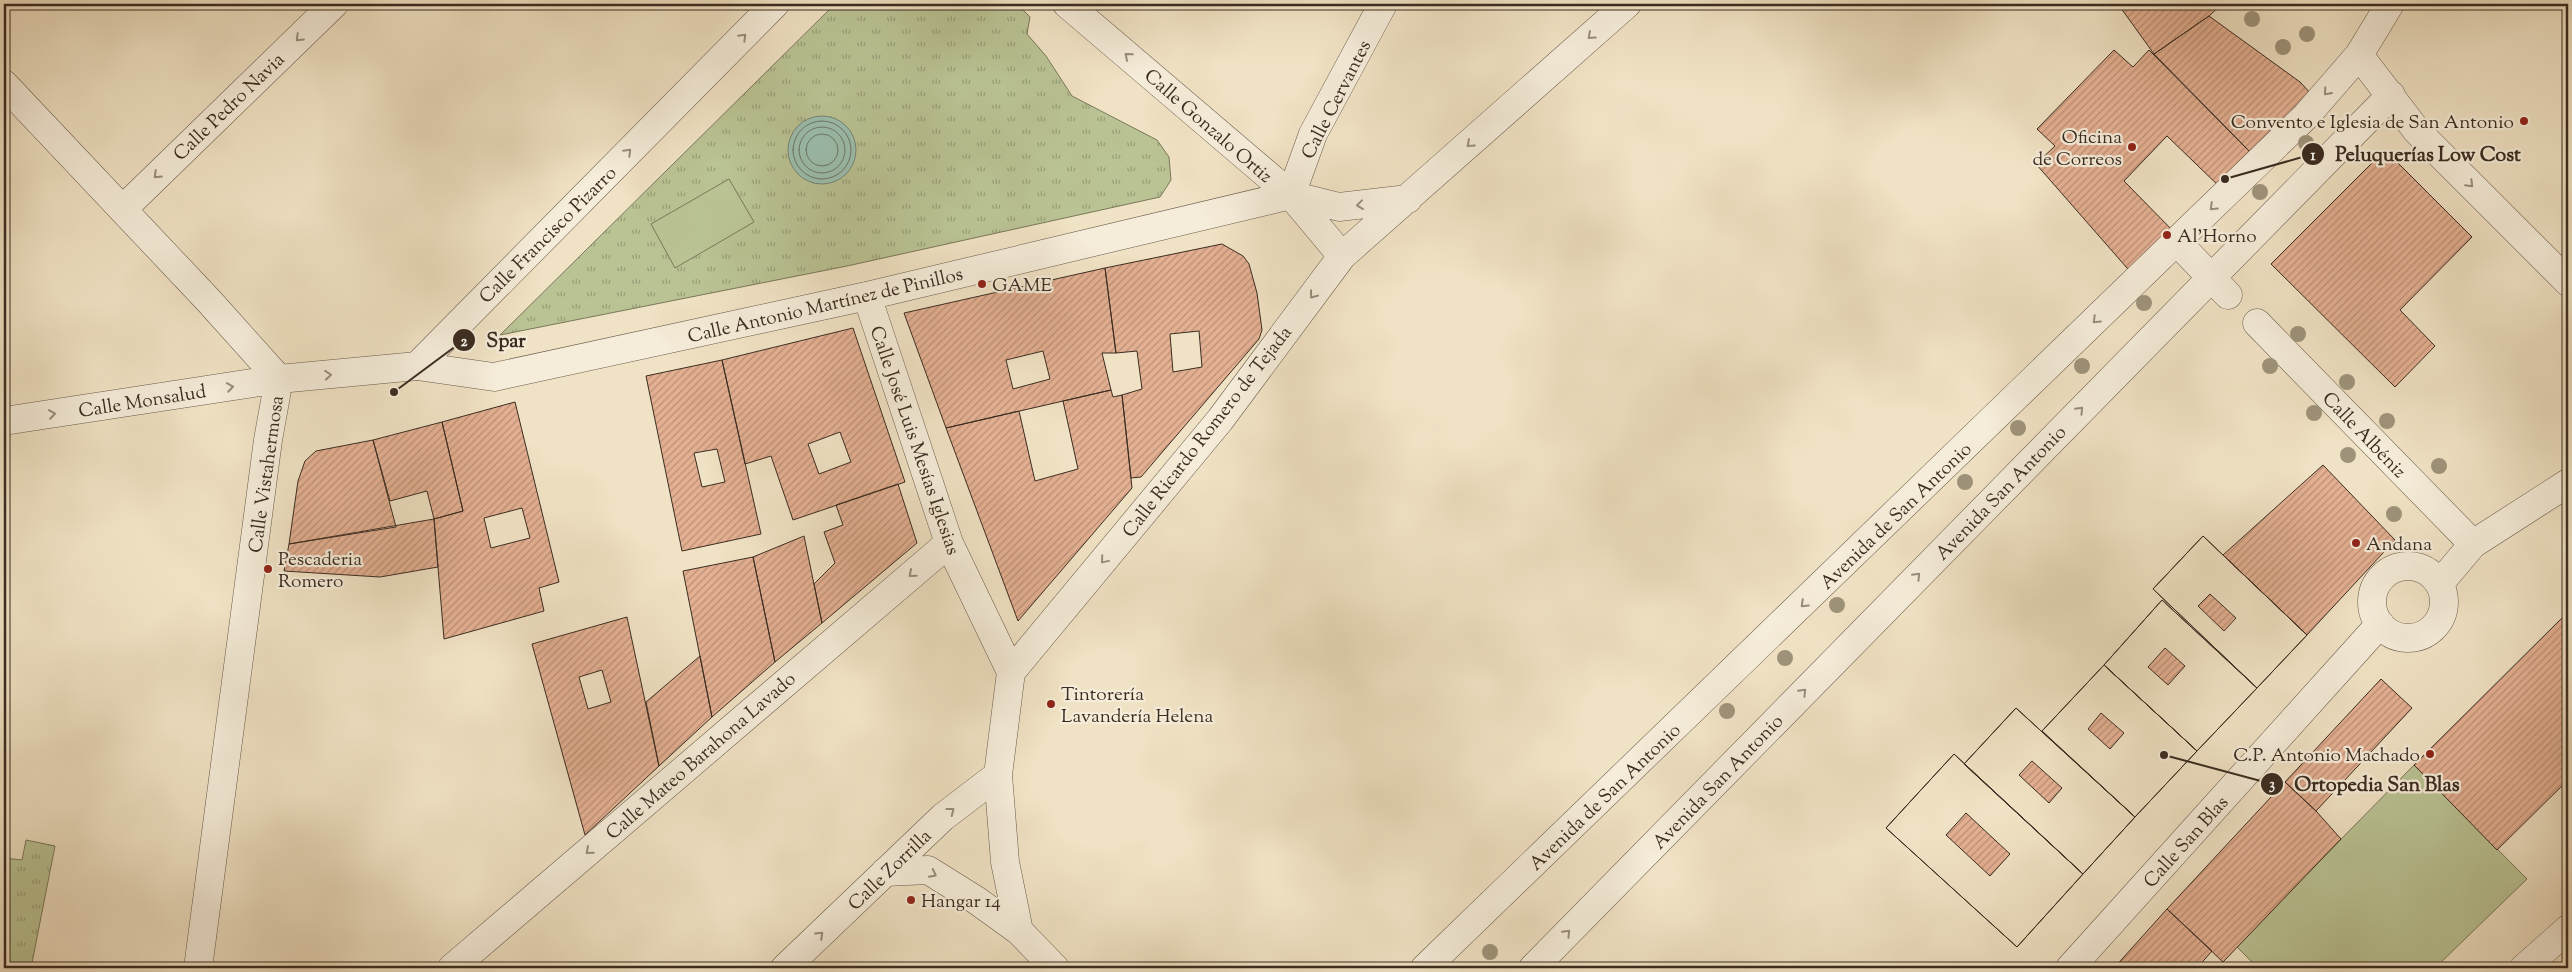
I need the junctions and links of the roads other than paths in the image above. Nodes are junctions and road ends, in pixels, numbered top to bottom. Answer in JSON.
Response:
{"nodes":[{"id":1,"x":334,"y":4,"type":"edge"},
{"id":2,"x":775,"y":4,"type":"edge"},
{"id":3,"x":1069,"y":4,"type":"edge"},
{"id":4,"x":1383,"y":4,"type":"edge"},
{"id":5,"x":1627,"y":4,"type":"edge"},
{"id":6,"x":2390,"y":4,"type":"edge"},
{"id":7,"x":2359,"y":55,"type":"junction"},
{"id":8,"x":4,"y":84,"type":"edge"},
{"id":9,"x":2391,"y":95,"type":"junction"},
{"id":10,"x":1290,"y":195,"type":"junction"},
{"id":11,"x":1408,"y":198,"type":"junction"},
{"id":12,"x":122,"y":209,"type":"junction"},
{"id":13,"x":2177,"y":242,"type":"junction"},
{"id":14,"x":1342,"y":256,"type":"junction"},
{"id":15,"x":2568,"y":282,"type":"edge"},
{"id":16,"x":2220,"y":286,"type":"junction"},
{"id":17,"x":867,"y":296,"type":"junction"},
{"id":18,"x":2257,"y":323,"type":"dead end"},
{"id":19,"x":417,"y":366,"type":"junction"},
{"id":20,"x":279,"y":379,"type":"junction"},
{"id":21,"x":4,"y":421,"type":"edge"},
{"id":22,"x":2568,"y":483,"type":"edge"},
{"id":23,"x":949,"y":542,"type":"junction"},
{"id":24,"x":2473,"y":544,"type":"junction"},
{"id":25,"x":2440,"y":583,"type":"junction"},
{"id":26,"x":2380,"y":624,"type":"junction"},
{"id":27,"x":1011,"y":672,"type":"junction"},
{"id":28,"x":998,"y":774,"type":"junction"},
{"id":29,"x":886,"y":872,"type":"junction"},
{"id":30,"x":2568,"y":929,"type":"edge"},
{"id":31,"x":1019,"y":931,"type":"junction"},
{"id":32,"x":198,"y":968,"type":"edge"},
{"id":33,"x":452,"y":968,"type":"edge"},
{"id":34,"x":784,"y":968,"type":"edge"},
{"id":35,"x":1055,"y":968,"type":"edge"},
{"id":36,"x":1425,"y":968,"type":"edge"},
{"id":37,"x":1533,"y":968,"type":"edge"},
{"id":38,"x":2070,"y":968,"type":"edge"},
{"id":39,"x":2524,"y":968,"type":"edge"}],
"edges":[{"from":1,"to":12,"type":"street","name":"Calle Pedro Navia","one_way":true},
{"from":19,"to":2,"type":"street","name":"Calle Francisco Pizarro","one_way":true},
{"from":10,"to":3,"type":"street","name":"Calle Gonzalo Ortiz","one_way":true},
{"from":4,"to":10,"type":"street","name":"Calle Cervantes"},
{"from":5,"to":11,"type":"street","name":"Calle Ricardo Romero de Tejada","one_way":true},
{"from":6,"to":7,"type":"street"},
{"from":7,"to":9,"type":"street"},
{"from":7,"to":13,"type":"street","name":"Avenida de San Antonio","one_way":true},
{"from":8,"to":12,"type":"street","name":"Calle Vistahermosa"},
{"from":9,"to":15,"type":"street","one_way":true},
{"from":9,"to":16,"type":"street","name":"Avenida San Antonio"},
{"from":11,"to":10,"type":"street","one_way":true},
{"from":10,"to":14,"type":"street","name":"Calle Gonzalo Ortiz"},
{"from":10,"to":17,"type":"street","name":"Calle Antonio Martínez de Pinillos"},
{"from":11,"to":14,"type":"street","name":"Calle Ricardo Romero de Tejada"},
{"from":12,"to":20,"type":"street","name":"Calle Vistahermosa"},
{"from":13,"to":16,"type":"street"},
{"from":13,"to":36,"type":"street","name":"Avenida de San Antonio","one_way":true},
{"from":14,"to":27,"type":"street","name":"Calle Ricardo Romero de Tejada","one_way":true},
{"from":37,"to":16,"type":"street","name":"Avenida San Antonio","one_way":true},
{"from":17,"to":19,"type":"street","name":"Calle Antonio Martínez de Pinillos"},
{"from":17,"to":23,"type":"street","name":"Calle José Luis Mesías Iglesias"},
{"from":18,"to":24,"type":"street","name":"Calle Albéniz"},
{"from":20,"to":19,"type":"street","one_way":true},
{"from":21,"to":20,"type":"street","name":"Calle Monsalud","one_way":true},
{"from":20,"to":32,"type":"street","name":"Calle Vistahermosa"},
{"from":22,"to":24,"type":"street"},
{"from":23,"to":27,"type":"street","name":"Calle José Luis Mesías Iglesias"},
{"from":23,"to":33,"type":"street","name":"Calle Mateo Barahona Lavado","one_way":true},
{"from":24,"to":25,"type":"street"},
{"from":25,"to":26,"type":"street"},
{"from":25,"to":26,"type":"street"},
{"from":26,"to":38,"type":"street","name":"Calle San Blas"},
{"from":27,"to":28,"type":"street"},
{"from":29,"to":28,"type":"street","name":"Calle Zorrilla","one_way":true},
{"from":28,"to":31,"type":"street"},
{"from":29,"to":31,"type":"street","one_way":true},
{"from":34,"to":29,"type":"street","name":"Calle Zorrilla","one_way":true},
{"from":30,"to":39,"type":"street"},
{"from":31,"to":35,"type":"street"}]}
